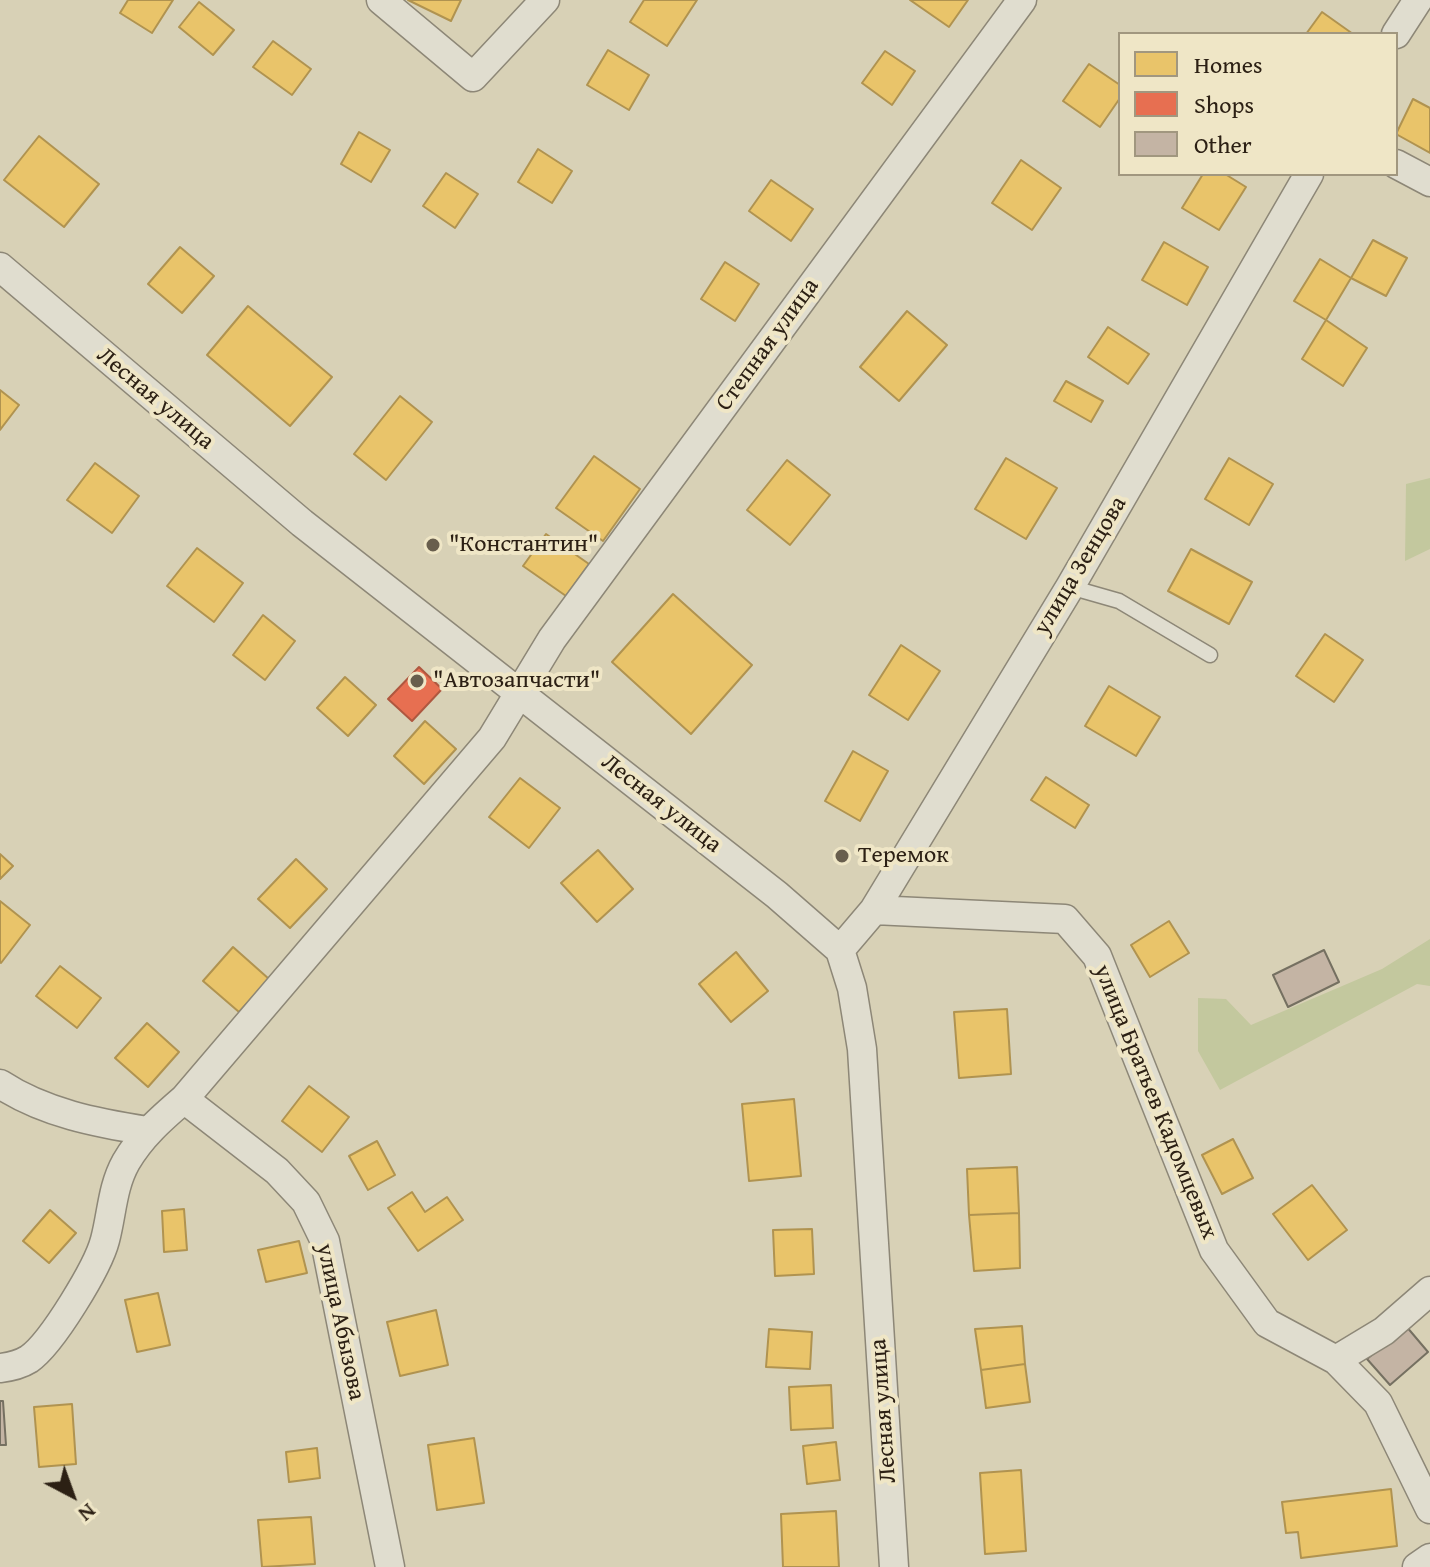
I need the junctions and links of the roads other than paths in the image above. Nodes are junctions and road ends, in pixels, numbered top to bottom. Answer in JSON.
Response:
{"nodes":[{"id":1,"x":381,"y":0,"type":"edge"},
{"id":2,"x":545,"y":0,"type":"edge"},
{"id":3,"x":1022,"y":0,"type":"edge"},
{"id":4,"x":1418,"y":0,"type":"edge"},
{"id":5,"x":1397,"y":32,"type":"edge"},
{"id":6,"x":1398,"y":165,"type":"edge"},
{"id":7,"x":1308,"y":176,"type":"edge"},
{"id":8,"x":1430,"y":182,"type":"edge"},
{"id":9,"x":0,"y":267,"type":"edge"},
{"id":10,"x":1070,"y":587,"type":"junction"},
{"id":11,"x":1210,"y":655,"type":"dead end"},
{"id":12,"x":520,"y":695,"type":"junction"},
{"id":13,"x":874,"y":910,"type":"junction"},
{"id":14,"x":840,"y":950,"type":"junction"},
{"id":15,"x":0,"y":1084,"type":"edge"},
{"id":16,"x":184,"y":1099,"type":"junction"},
{"id":17,"x":148,"y":1131,"type":"junction"},
{"id":18,"x":1430,"y":1291,"type":"edge"},
{"id":19,"x":1336,"y":1360,"type":"junction"},
{"id":20,"x":0,"y":1368,"type":"edge"},
{"id":21,"x":1430,"y":1509,"type":"edge"},
{"id":22,"x":1430,"y":1558,"type":"edge"},
{"id":23,"x":390,"y":1567,"type":"edge"},
{"id":24,"x":894,"y":1567,"type":"edge"},
{"id":25,"x":1417,"y":1567,"type":"edge"}],
"edges":[{"from":1,"to":2,"type":"street"},
{"from":3,"to":12,"type":"street","name":"Степная улица"},
{"from":4,"to":5,"type":"street"},
{"from":6,"to":8,"type":"street"},
{"from":7,"to":10,"type":"street","name":"улица Зенцова"},
{"from":9,"to":12,"type":"street","name":"Лесная улица"},
{"from":10,"to":11,"type":"lane"},
{"from":10,"to":13,"type":"street","name":"улица Зенцова"},
{"from":12,"to":14,"type":"street","name":"Лесная улица"},
{"from":12,"to":16,"type":"street","name":"Степная улица"},
{"from":13,"to":14,"type":"street","name":"улица Зенцова"},
{"from":13,"to":19,"type":"street","name":"улица Братьев Кадомцевых"},
{"from":14,"to":24,"type":"street","name":"Лесная улица"},
{"from":15,"to":17,"type":"street"},
{"from":16,"to":17,"type":"street"},
{"from":16,"to":23,"type":"street","name":"улица Абызова"},
{"from":17,"to":20,"type":"street"},
{"from":18,"to":19,"type":"street"},
{"from":19,"to":21,"type":"street","name":"улица Братьев Кадомцевых"},
{"from":22,"to":25,"type":"street"}]}
